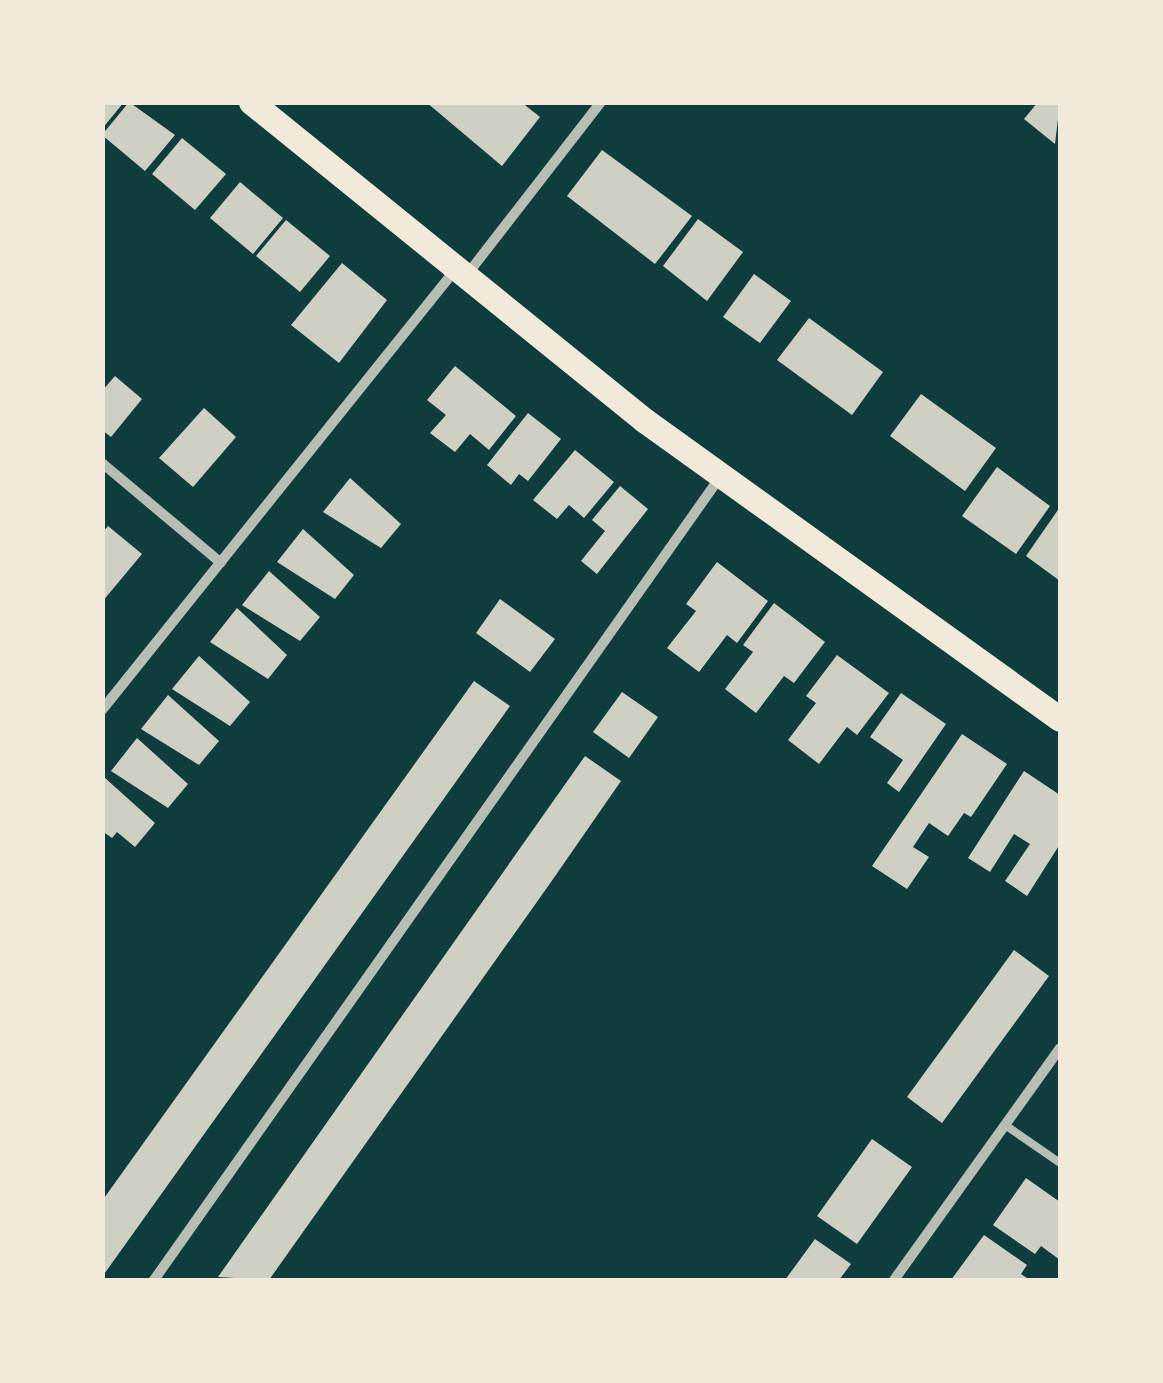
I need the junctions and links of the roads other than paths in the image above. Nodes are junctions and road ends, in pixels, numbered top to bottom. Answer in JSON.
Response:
{"nodes":[{"id":1,"x":251,"y":102,"type":"edge"},
{"id":2,"x":601,"y":102,"type":"edge"},
{"id":3,"x":461,"y":273,"type":"junction"},
{"id":4,"x":102,"y":463,"type":"edge"},
{"id":5,"x":720,"y":477,"type":"junction"},
{"id":6,"x":221,"y":563,"type":"junction"},
{"id":7,"x":102,"y":710,"type":"edge"},
{"id":8,"x":1060,"y":719,"type":"edge"},
{"id":9,"x":1060,"y":1048,"type":"edge"},
{"id":10,"x":1006,"y":1125,"type":"junction"},
{"id":11,"x":1060,"y":1163,"type":"edge"},
{"id":12,"x":154,"y":1280,"type":"edge"},
{"id":13,"x":894,"y":1280,"type":"edge"}],
"edges":[{"from":1,"to":3,"type":"main road"},
{"from":2,"to":3,"type":"street"},
{"from":3,"to":5,"type":"main road"},
{"from":3,"to":6,"type":"street"},
{"from":4,"to":6,"type":"street"},
{"from":5,"to":8,"type":"main road"},
{"from":5,"to":12,"type":"street"},
{"from":6,"to":7,"type":"street"},
{"from":9,"to":10,"type":"street"},
{"from":10,"to":11,"type":"lane"},
{"from":10,"to":13,"type":"street"}]}
